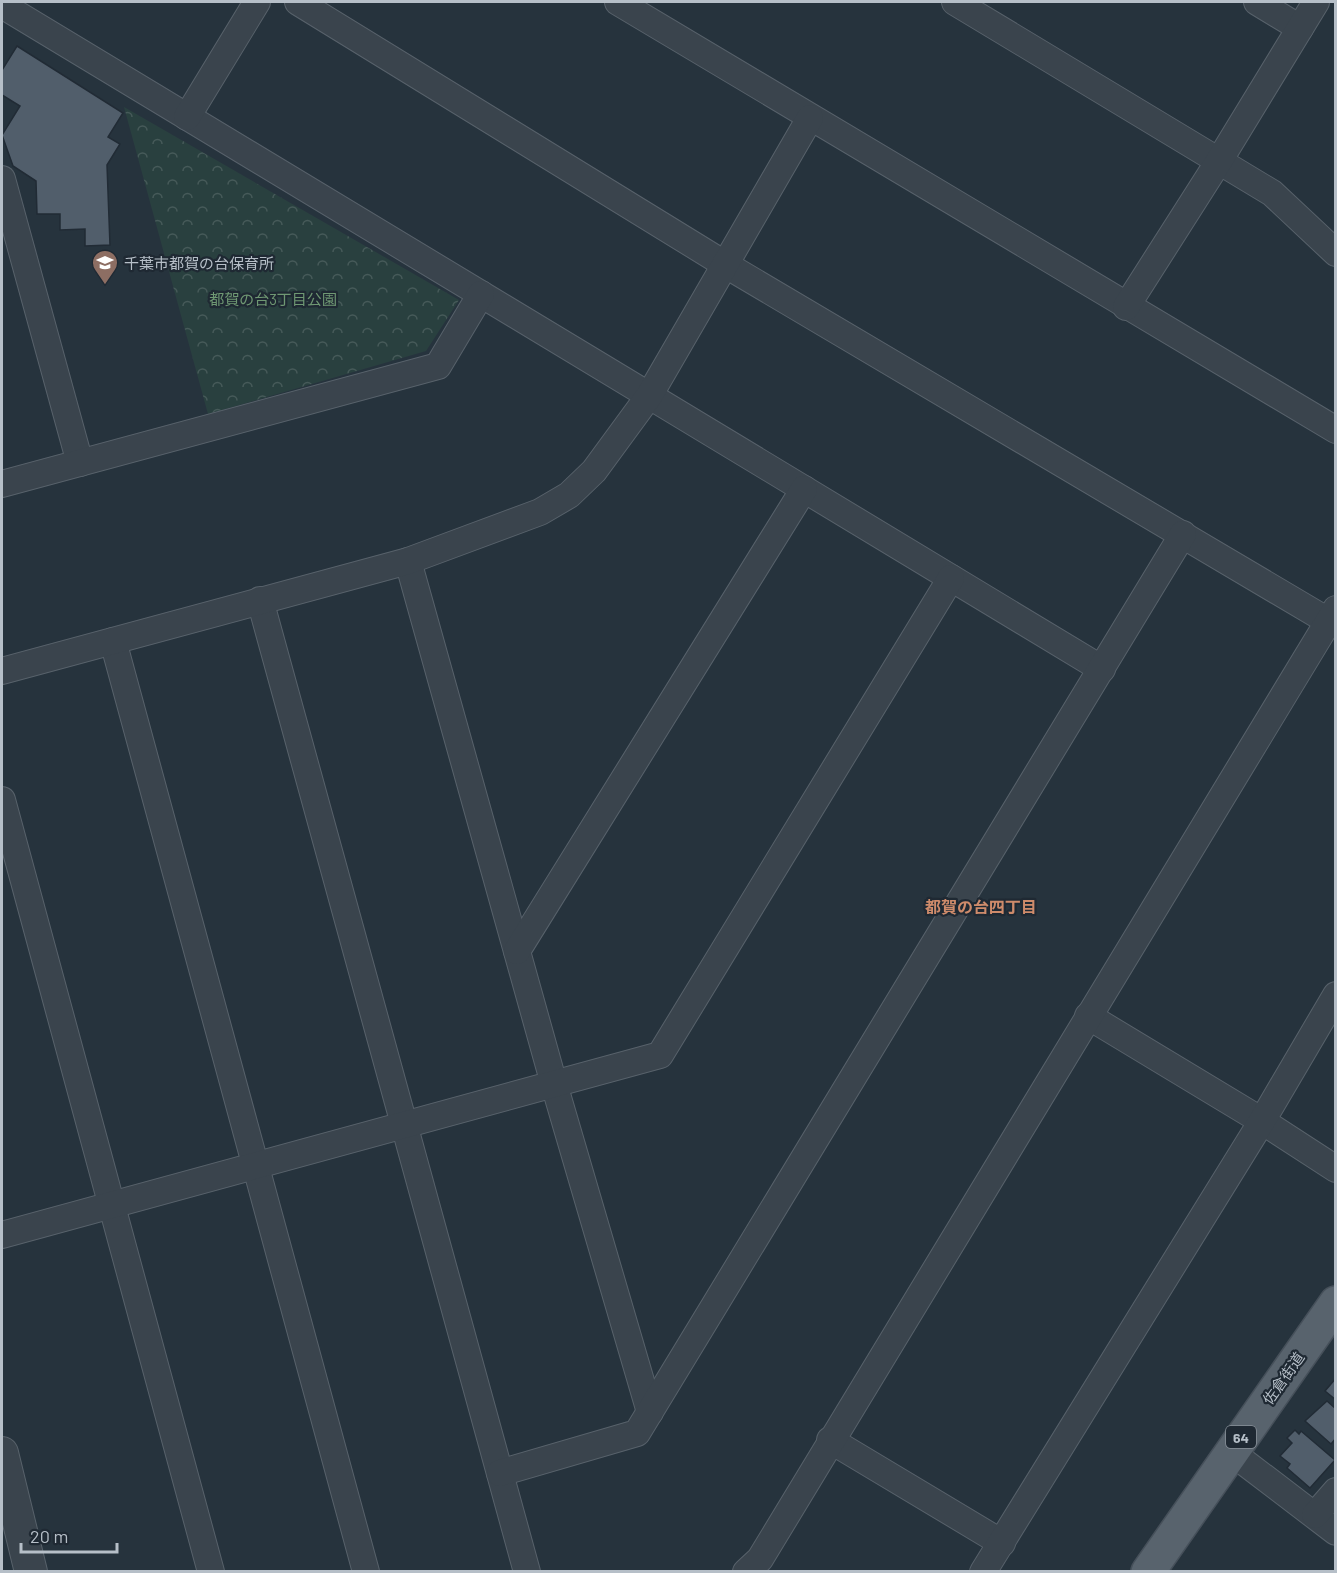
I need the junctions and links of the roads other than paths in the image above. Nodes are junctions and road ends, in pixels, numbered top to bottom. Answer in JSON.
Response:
{"nodes":[{"id":1,"x":257,"y":2,"type":"edge"},
{"id":2,"x":298,"y":2,"type":"edge"},
{"id":3,"x":955,"y":2,"type":"edge"},
{"id":4,"x":1257,"y":2,"type":"edge"},
{"id":5,"x":1316,"y":2,"type":"edge"},
{"id":6,"x":625,"y":3,"type":"edge"},
{"id":7,"x":2,"y":5,"type":"edge"},
{"id":8,"x":1300,"y":28,"type":"junction"},
{"id":9,"x":187,"y":117,"type":"junction"},
{"id":10,"x":810,"y":118,"type":"junction"},
{"id":11,"x":1219,"y":161,"type":"junction"},
{"id":12,"x":2,"y":179,"type":"edge"},
{"id":13,"x":1335,"y":253,"type":"edge"},
{"id":14,"x":726,"y":265,"type":"junction"},
{"id":15,"x":481,"y":294,"type":"junction"},
{"id":16,"x":1126,"y":307,"type":"junction"},
{"id":17,"x":649,"y":396,"type":"junction"},
{"id":18,"x":1335,"y":430,"type":"edge"},
{"id":19,"x":80,"y":463,"type":"junction"},
{"id":20,"x":2,"y":484,"type":"edge"},
{"id":21,"x":804,"y":489,"type":"junction"},
{"id":22,"x":1184,"y":534,"type":"junction"},
{"id":23,"x":408,"y":561,"type":"junction"},
{"id":24,"x":951,"y":578,"type":"junction"},
{"id":25,"x":260,"y":600,"type":"junction"},
{"id":26,"x":1332,"y":615,"type":"edge"},
{"id":27,"x":113,"y":641,"type":"junction"},
{"id":28,"x":1102,"y":669,"type":"junction"},
{"id":29,"x":2,"y":671,"type":"edge"},
{"id":30,"x":2,"y":800,"type":"edge"},
{"id":31,"x":517,"y":951,"type":"junction"},
{"id":32,"x":1335,"y":995,"type":"edge"},
{"id":33,"x":1088,"y":1016,"type":"junction"},
{"id":34,"x":554,"y":1084,"type":"junction"},
{"id":35,"x":1262,"y":1121,"type":"junction"},
{"id":36,"x":404,"y":1125,"type":"junction"},
{"id":37,"x":256,"y":1166,"type":"junction"},
{"id":38,"x":1335,"y":1169,"type":"edge"},
{"id":39,"x":111,"y":1205,"type":"junction"},
{"id":40,"x":2,"y":1235,"type":"edge"},
{"id":41,"x":1335,"y":1304,"type":"edge"},
{"id":42,"x":650,"y":1412,"type":"junction"},
{"id":43,"x":830,"y":1440,"type":"junction"},
{"id":44,"x":1231,"y":1452,"type":"junction"},
{"id":45,"x":2,"y":1453,"type":"edge"},
{"id":46,"x":500,"y":1473,"type":"junction"},
{"id":47,"x":1335,"y":1491,"type":"edge"},
{"id":48,"x":1315,"y":1515,"type":"junction"},
{"id":49,"x":1335,"y":1532,"type":"edge"},
{"id":50,"x":1002,"y":1543,"type":"junction"},
{"id":51,"x":31,"y":1572,"type":"edge"},
{"id":52,"x":211,"y":1572,"type":"edge"},
{"id":53,"x":366,"y":1572,"type":"edge"},
{"id":54,"x":527,"y":1572,"type":"edge"},
{"id":55,"x":746,"y":1572,"type":"edge"},
{"id":56,"x":984,"y":1572,"type":"edge"},
{"id":57,"x":1148,"y":1572,"type":"edge"}],
"edges":[{"from":1,"to":9,"type":"street"},
{"from":2,"to":14,"type":"street"},
{"from":3,"to":11,"type":"street"},
{"from":4,"to":8,"type":"street"},
{"from":5,"to":8,"type":"street"},
{"from":6,"to":10,"type":"street"},
{"from":7,"to":9,"type":"street"},
{"from":8,"to":11,"type":"street"},
{"from":9,"to":15,"type":"street"},
{"from":10,"to":14,"type":"street"},
{"from":10,"to":16,"type":"street"},
{"from":11,"to":13,"type":"street"},
{"from":11,"to":16,"type":"street"},
{"from":12,"to":19,"type":"street"},
{"from":14,"to":17,"type":"street"},
{"from":14,"to":22,"type":"street"},
{"from":15,"to":17,"type":"street"},
{"from":15,"to":19,"type":"street"},
{"from":16,"to":18,"type":"street"},
{"from":17,"to":21,"type":"street"},
{"from":17,"to":23,"type":"street"},
{"from":19,"to":20,"type":"street"},
{"from":21,"to":24,"type":"street"},
{"from":21,"to":31,"type":"street"},
{"from":22,"to":26,"type":"street"},
{"from":22,"to":28,"type":"street"},
{"from":23,"to":25,"type":"street"},
{"from":23,"to":31,"type":"street"},
{"from":24,"to":28,"type":"street"},
{"from":24,"to":34,"type":"street"},
{"from":25,"to":27,"type":"street"},
{"from":25,"to":36,"type":"street"},
{"from":26,"to":33,"type":"street"},
{"from":27,"to":29,"type":"street"},
{"from":27,"to":37,"type":"street"},
{"from":28,"to":42,"type":"street"},
{"from":30,"to":39,"type":"street"},
{"from":31,"to":34,"type":"street"},
{"from":32,"to":35,"type":"street"},
{"from":33,"to":35,"type":"street"},
{"from":33,"to":43,"type":"street"},
{"from":34,"to":36,"type":"street"},
{"from":34,"to":42,"type":"street"},
{"from":35,"to":38,"type":"street"},
{"from":35,"to":50,"type":"street"},
{"from":36,"to":37,"type":"street"},
{"from":36,"to":46,"type":"street"},
{"from":37,"to":39,"type":"street"},
{"from":37,"to":53,"type":"street"},
{"from":39,"to":40,"type":"street"},
{"from":39,"to":52,"type":"street"},
{"from":41,"to":44,"type":"main road","name":"佐倉街道","number":"64"},
{"from":42,"to":46,"type":"street"},
{"from":43,"to":50,"type":"street"},
{"from":43,"to":55,"type":"street"},
{"from":44,"to":48,"type":"street"},
{"from":44,"to":57,"type":"main road","name":"佐倉街道","number":"64"},
{"from":45,"to":51,"type":"street"},
{"from":46,"to":54,"type":"street"},
{"from":47,"to":48,"type":"street"},
{"from":48,"to":49,"type":"street"},
{"from":50,"to":56,"type":"street"}]}
